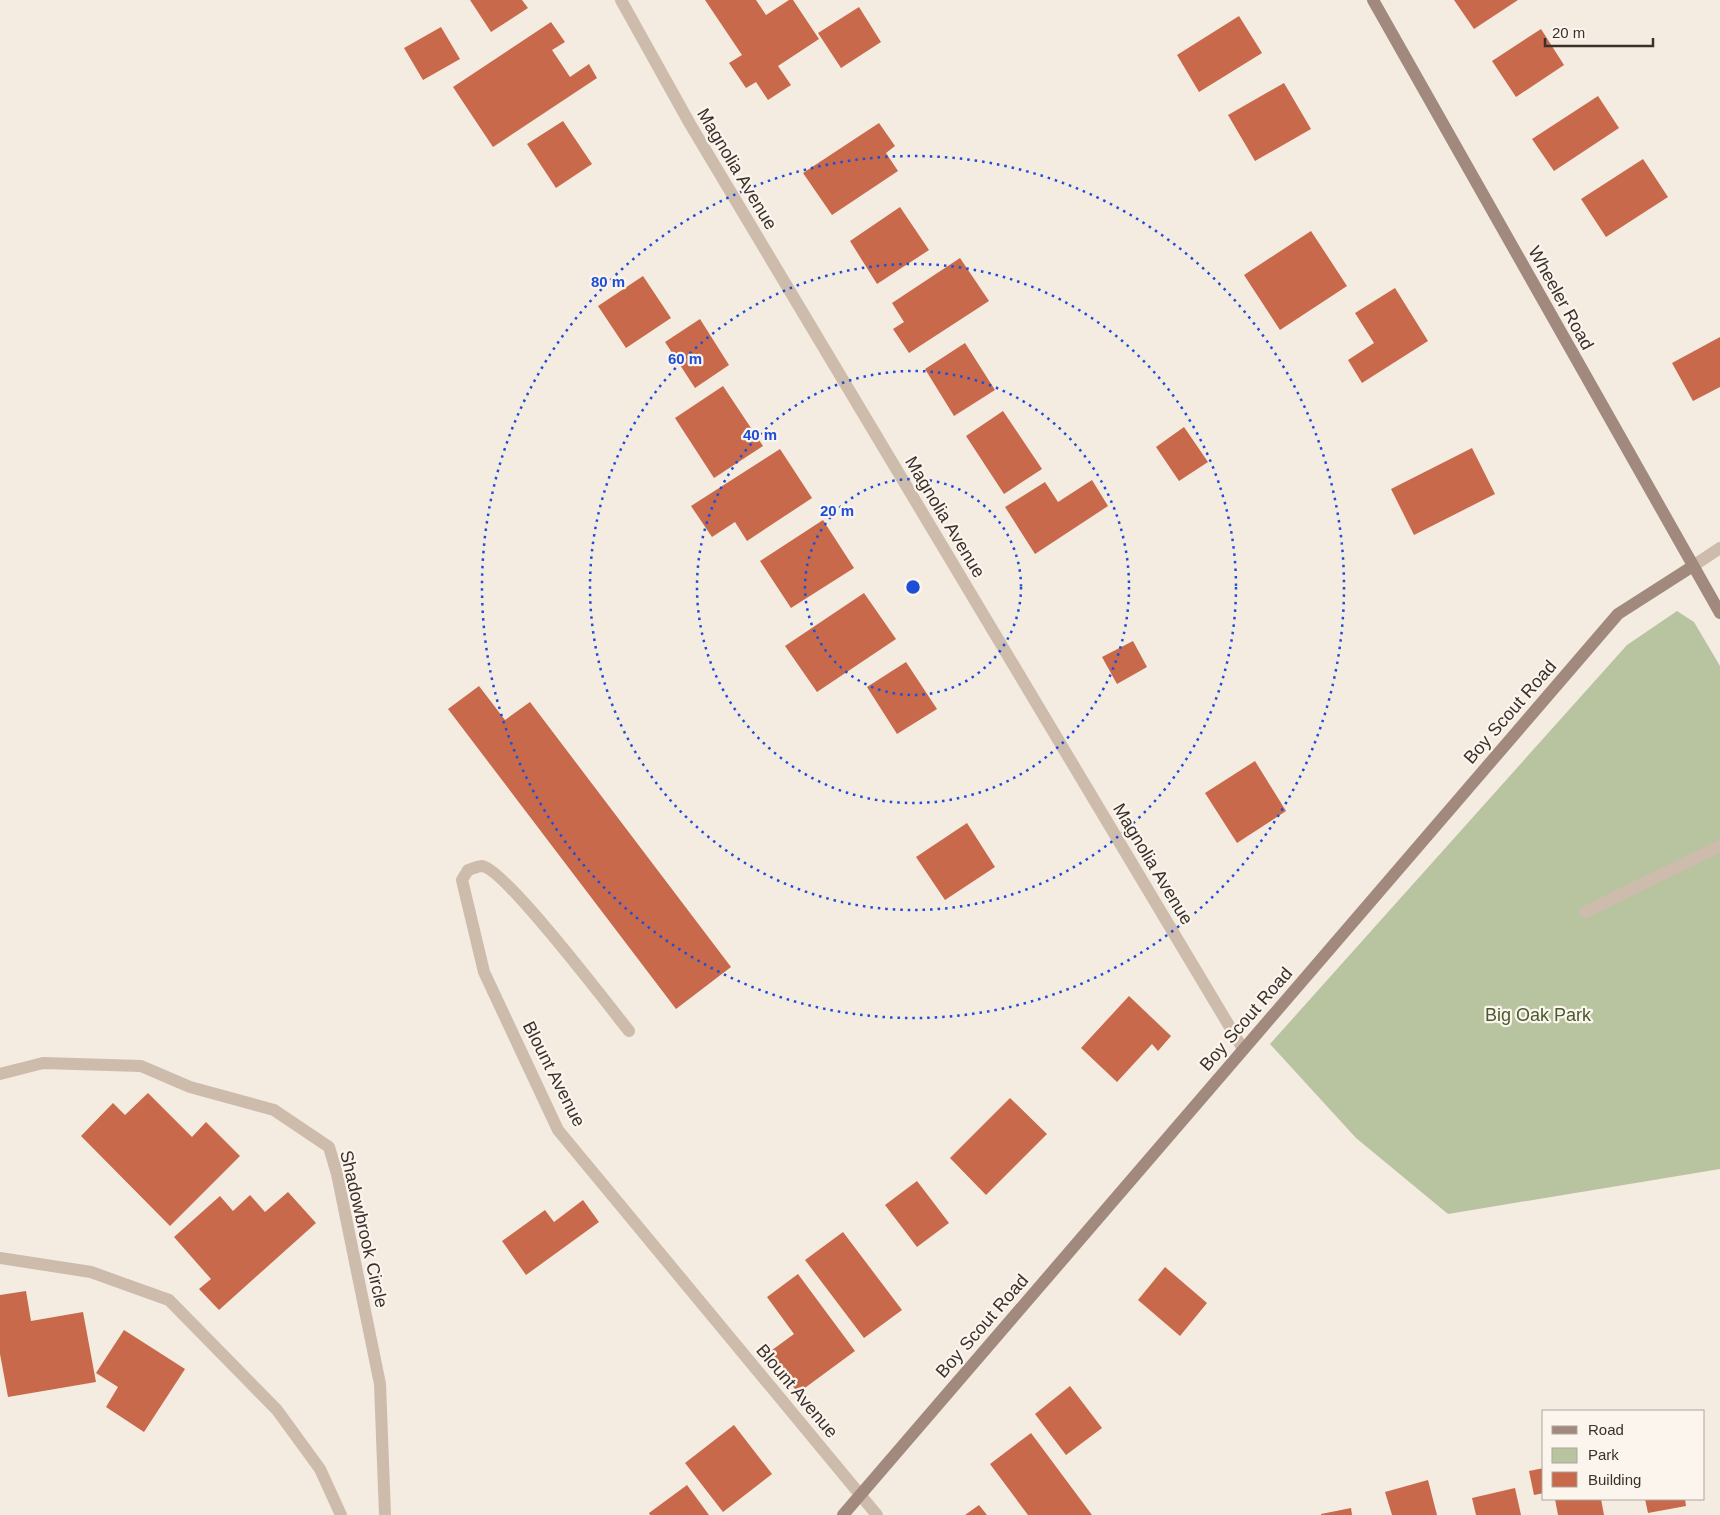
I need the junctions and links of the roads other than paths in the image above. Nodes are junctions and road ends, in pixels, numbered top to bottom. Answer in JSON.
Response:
{"nodes":[{"id":1,"x":621,"y":0,"type":"edge"},
{"id":2,"x":1372,"y":0,"type":"edge"},
{"id":3,"x":1720,"y":548,"type":"edge"},
{"id":4,"x":1693,"y":566,"type":"junction"},
{"id":5,"x":1720,"y":613,"type":"edge"},
{"id":6,"x":1720,"y":846,"type":"edge"},
{"id":7,"x":1585,"y":912,"type":"dead end"},
{"id":8,"x":629,"y":1031,"type":"dead end"},
{"id":9,"x":1243,"y":1049,"type":"junction"},
{"id":10,"x":0,"y":1074,"type":"edge"},
{"id":11,"x":0,"y":1258,"type":"edge"},
{"id":12,"x":861,"y":1495,"type":"junction"},
{"id":13,"x":341,"y":1515,"type":"edge"},
{"id":14,"x":385,"y":1515,"type":"edge"},
{"id":15,"x":844,"y":1515,"type":"edge"},
{"id":16,"x":877,"y":1515,"type":"edge"}],
"edges":[{"from":1,"to":9,"type":"street","name":"Magnolia Avenue"},
{"from":2,"to":4,"type":"street","name":"Wheeler Road"},
{"from":3,"to":4,"type":"street"},
{"from":4,"to":5,"type":"street","name":"Wheeler Road"},
{"from":4,"to":9,"type":"street","name":"Boy Scout Road"},
{"from":6,"to":7,"type":"street"},
{"from":8,"to":12,"type":"street","name":"Blount Avenue"},
{"from":9,"to":12,"type":"street","name":"Boy Scout Road"},
{"from":10,"to":14,"type":"street","name":"Shadowbrook Circle"},
{"from":11,"to":13,"type":"street"},
{"from":12,"to":15,"type":"street","name":"Boy Scout Road"},
{"from":12,"to":16,"type":"street","name":"Blount Avenue"}]}
